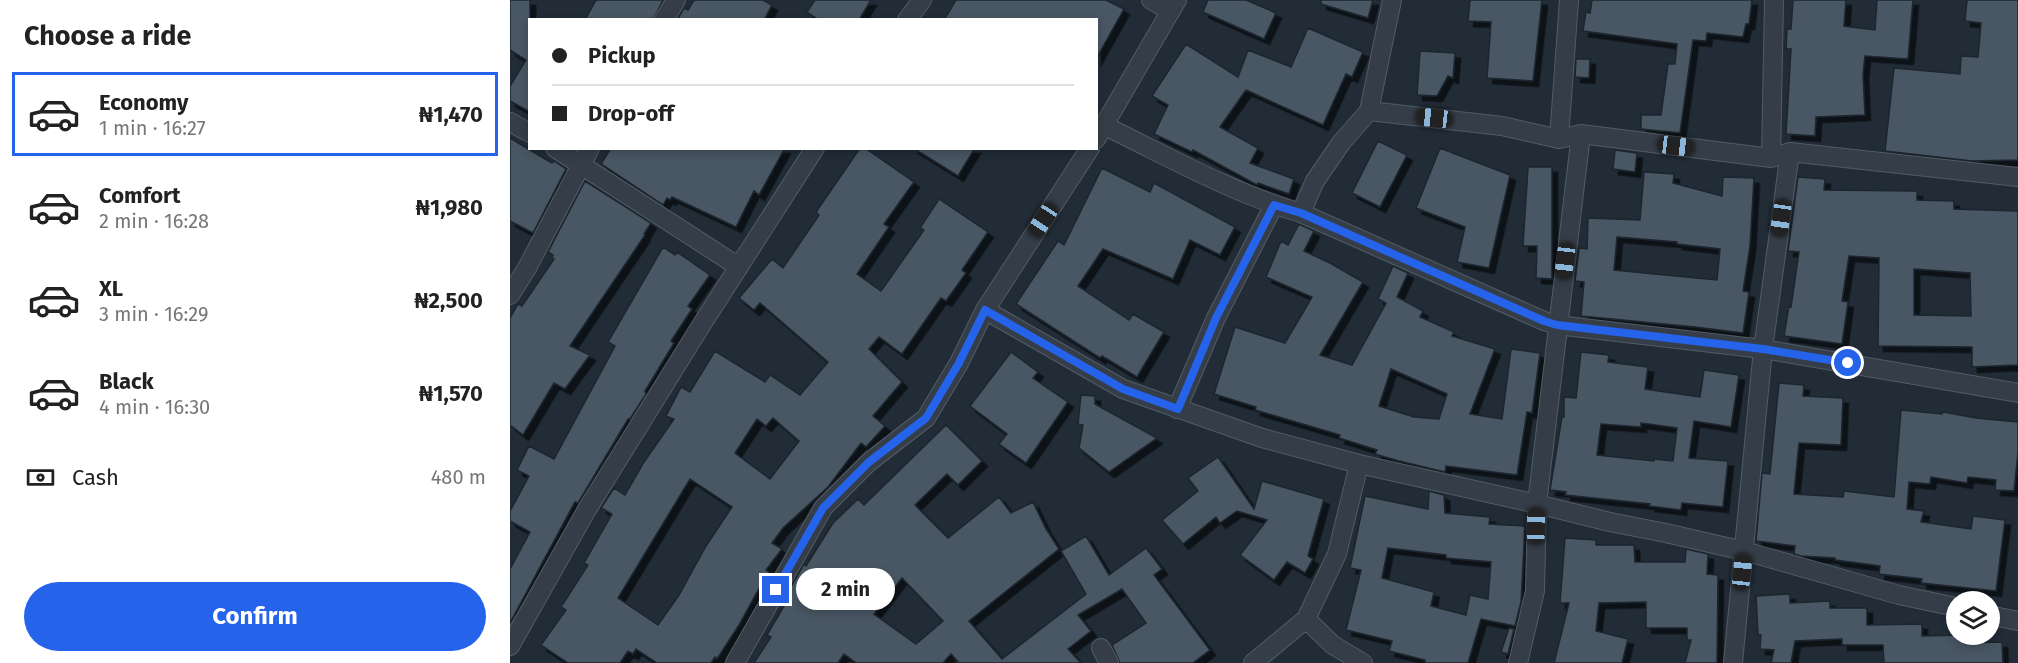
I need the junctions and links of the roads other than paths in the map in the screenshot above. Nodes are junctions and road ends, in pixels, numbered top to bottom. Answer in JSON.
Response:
{"nodes":[{"id":1,"x":676,"y":0,"type":"edge"},
{"id":2,"x":922,"y":0,"type":"edge"},
{"id":3,"x":1151,"y":0,"type":"edge"},
{"id":4,"x":1392,"y":0,"type":"edge"},
{"id":5,"x":1569,"y":0,"type":"edge"},
{"id":6,"x":1774,"y":0,"type":"edge"},
{"id":7,"x":1174,"y":6,"type":"edge"},
{"id":8,"x":665,"y":18,"type":"edge"},
{"id":9,"x":908,"y":18,"type":"edge"},
{"id":10,"x":1369,"y":111,"type":"junction"},
{"id":11,"x":510,"y":122,"type":"edge"},
{"id":12,"x":1101,"y":132,"type":"edge"},
{"id":13,"x":528,"y":133,"type":"edge"},
{"id":14,"x":1581,"y":134,"type":"junction"},
{"id":15,"x":1559,"y":139,"type":"junction"},
{"id":16,"x":562,"y":150,"type":"edge"},
{"id":17,"x":814,"y":150,"type":"edge"},
{"id":18,"x":1089,"y":150,"type":"edge"},
{"id":19,"x":1790,"y":152,"type":"junction"},
{"id":20,"x":585,"y":156,"type":"edge"},
{"id":21,"x":1771,"y":158,"type":"junction"},
{"id":22,"x":2018,"y":177,"type":"edge"},
{"id":23,"x":1274,"y":205,"type":"junction"},
{"id":24,"x":1301,"y":213,"type":"junction"},
{"id":25,"x":740,"y":267,"type":"junction"},
{"id":26,"x":510,"y":295,"type":"edge"},
{"id":27,"x":985,"y":310,"type":"junction"},
{"id":28,"x":1557,"y":325,"type":"junction"},
{"id":29,"x":1763,"y":349,"type":"junction"},
{"id":30,"x":2018,"y":393,"type":"edge"},
{"id":31,"x":1178,"y":409,"type":"junction"},
{"id":32,"x":1359,"y":464,"type":"junction"},
{"id":33,"x":1537,"y":504,"type":"junction"},
{"id":34,"x":1744,"y":551,"type":"junction"},
{"id":35,"x":1946,"y":606,"type":"edge"},
{"id":36,"x":2000,"y":617,"type":"edge"},
{"id":37,"x":1306,"y":619,"type":"junction"},
{"id":38,"x":2018,"y":621,"type":"edge"},
{"id":39,"x":510,"y":646,"type":"edge"},
{"id":40,"x":735,"y":663,"type":"edge"},
{"id":41,"x":1253,"y":663,"type":"edge"},
{"id":42,"x":1363,"y":663,"type":"edge"},
{"id":43,"x":1518,"y":663,"type":"edge"},
{"id":44,"x":1733,"y":663,"type":"edge"}],
"edges":[{"from":1,"to":8,"type":"street"},
{"from":2,"to":9,"type":"street"},
{"from":3,"to":7,"type":"street"},
{"from":4,"to":10,"type":"street"},
{"from":5,"to":15,"type":"street"},
{"from":6,"to":21,"type":"street"},
{"from":7,"to":12,"type":"street"},
{"from":10,"to":15,"type":"street"},
{"from":10,"to":24,"type":"street"},
{"from":11,"to":13,"type":"street"},
{"from":12,"to":23,"type":"street"},
{"from":14,"to":15,"type":"street"},
{"from":14,"to":21,"type":"street"},
{"from":14,"to":28,"type":"street"},
{"from":16,"to":20,"type":"street"},
{"from":17,"to":25,"type":"street"},
{"from":18,"to":27,"type":"street"},
{"from":19,"to":21,"type":"street"},
{"from":19,"to":22,"type":"street"},
{"from":19,"to":29,"type":"street"},
{"from":20,"to":25,"type":"street"},
{"from":20,"to":26,"type":"street"},
{"from":23,"to":24,"type":"street"},
{"from":23,"to":31,"type":"street"},
{"from":24,"to":28,"type":"street"},
{"from":25,"to":39,"type":"street"},
{"from":27,"to":31,"type":"street"},
{"from":27,"to":40,"type":"street"},
{"from":28,"to":29,"type":"street"},
{"from":28,"to":33,"type":"street"},
{"from":29,"to":30,"type":"street"},
{"from":29,"to":34,"type":"street"},
{"from":31,"to":32,"type":"street"},
{"from":32,"to":33,"type":"street"},
{"from":32,"to":37,"type":"street"},
{"from":33,"to":34,"type":"street"},
{"from":33,"to":43,"type":"street"},
{"from":34,"to":35,"type":"street"},
{"from":34,"to":44,"type":"street"},
{"from":36,"to":38,"type":"street"},
{"from":37,"to":41,"type":"street"},
{"from":37,"to":42,"type":"street"}]}
